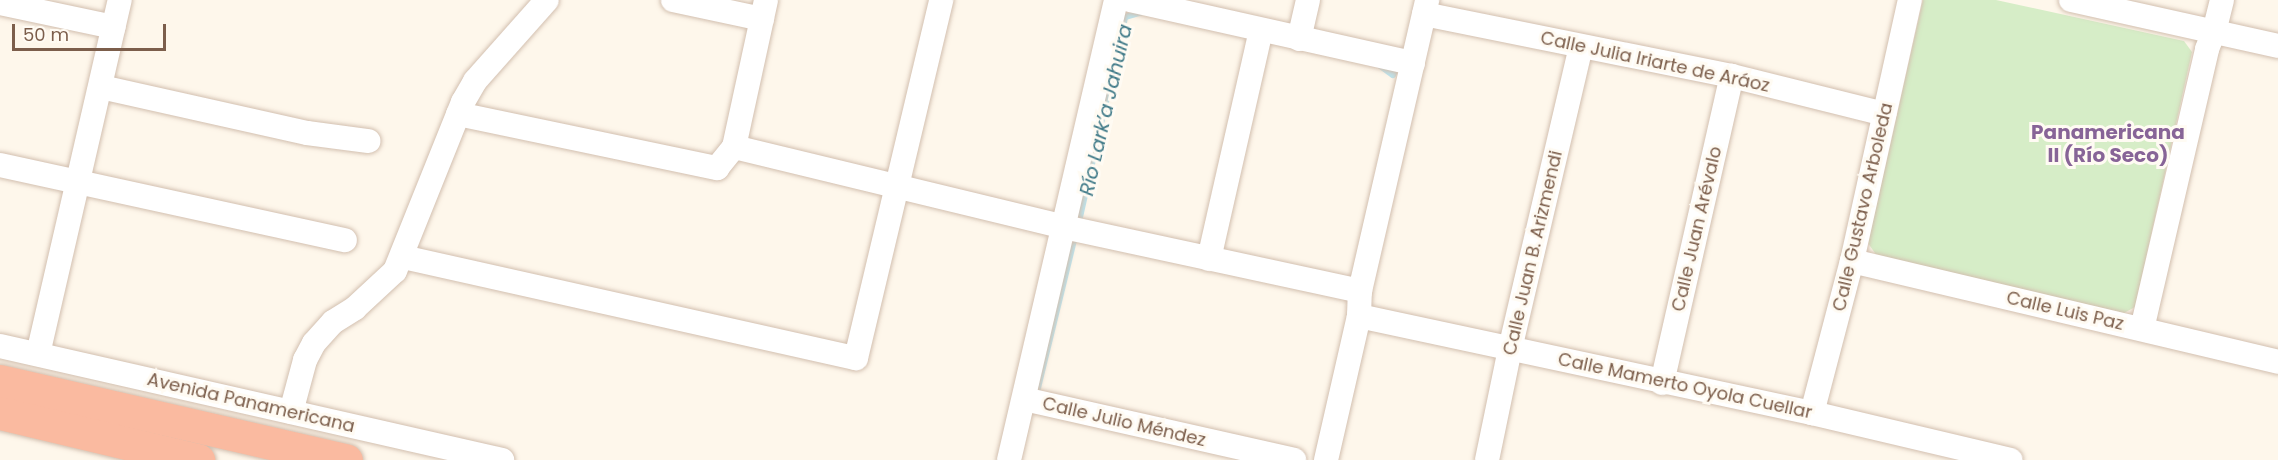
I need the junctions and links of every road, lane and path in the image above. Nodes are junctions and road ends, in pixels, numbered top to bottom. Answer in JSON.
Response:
{"nodes":[{"id":1,"x":120,"y":0,"type":"edge"},
{"id":2,"x":547,"y":0,"type":"edge"},
{"id":3,"x":673,"y":0,"type":"edge"},
{"id":4,"x":941,"y":0,"type":"edge"},
{"id":5,"x":1116,"y":0,"type":"edge"},
{"id":6,"x":1130,"y":0,"type":"edge"},
{"id":7,"x":1308,"y":0,"type":"edge"},
{"id":8,"x":1910,"y":0,"type":"edge"},
{"id":9,"x":2071,"y":0,"type":"edge"},
{"id":10,"x":2222,"y":0,"type":"edge"},
{"id":11,"x":0,"y":3,"type":"edge"},
{"id":12,"x":1426,"y":7,"type":"edge"},
{"id":13,"x":764,"y":10,"type":"edge"},
{"id":14,"x":114,"y":27,"type":"junction"},
{"id":15,"x":1261,"y":31,"type":"junction"},
{"id":16,"x":2214,"y":32,"type":"junction"},
{"id":17,"x":1299,"y":39,"type":"junction"},
{"id":18,"x":2278,"y":46,"type":"edge"},
{"id":19,"x":1581,"y":47,"type":"junction"},
{"id":20,"x":1413,"y":63,"type":"junction"},
{"id":21,"x":1732,"y":76,"type":"junction"},
{"id":22,"x":101,"y":87,"type":"junction"},
{"id":23,"x":458,"y":114,"type":"junction"},
{"id":24,"x":1884,"y":114,"type":"junction"},
{"id":25,"x":368,"y":141,"type":"dead end"},
{"id":26,"x":734,"y":147,"type":"junction"},
{"id":27,"x":0,"y":165,"type":"edge"},
{"id":28,"x":78,"y":183,"type":"junction"},
{"id":29,"x":896,"y":188,"type":"junction"},
{"id":30,"x":1064,"y":227,"type":"junction"},
{"id":31,"x":345,"y":240,"type":"dead end"},
{"id":32,"x":403,"y":257,"type":"junction"},
{"id":33,"x":1209,"y":260,"type":"junction"},
{"id":34,"x":1852,"y":261,"type":"junction"},
{"id":35,"x":1359,"y":291,"type":"junction"},
{"id":36,"x":1359,"y":316,"type":"junction"},
{"id":37,"x":2142,"y":329,"type":"junction"},
{"id":38,"x":0,"y":346,"type":"edge"},
{"id":39,"x":1510,"y":349,"type":"junction"},
{"id":40,"x":38,"y":354,"type":"junction"},
{"id":41,"x":2278,"y":362,"type":"edge"},
{"id":42,"x":0,"y":381,"type":"edge"},
{"id":43,"x":1662,"y":382,"type":"junction"},
{"id":44,"x":1024,"y":399,"type":"junction"},
{"id":45,"x":291,"y":412,"type":"junction"},
{"id":46,"x":0,"y":413,"type":"edge"},
{"id":47,"x":1812,"y":413,"type":"junction"},
{"id":48,"x":1964,"y":455,"type":"edge"},
{"id":49,"x":198,"y":460,"type":"edge"},
{"id":50,"x":346,"y":460,"type":"edge"},
{"id":51,"x":502,"y":460,"type":"edge"},
{"id":52,"x":1009,"y":460,"type":"edge"},
{"id":53,"x":1294,"y":460,"type":"edge"},
{"id":54,"x":1326,"y":460,"type":"edge"},
{"id":55,"x":1487,"y":460,"type":"edge"},
{"id":56,"x":2011,"y":460,"type":"edge"}],
"edges":[{"from":1,"to":14,"type":"street"},
{"from":2,"to":23,"type":"street"},
{"from":3,"to":13,"type":"street"},
{"from":4,"to":29,"type":"street"},
{"from":5,"to":30,"type":"street"},
{"from":6,"to":15,"type":"street"},
{"from":7,"to":17,"type":"street"},
{"from":8,"to":24,"type":"street","name":"Calle Gustavo Arboleda"},
{"from":9,"to":16,"type":"street"},
{"from":10,"to":16,"type":"street"},
{"from":11,"to":14,"type":"street"},
{"from":12,"to":19,"type":"street","name":"Calle Julia Iriarte de Aráoz"},
{"from":12,"to":20,"type":"street"},
{"from":13,"to":26,"type":"street"},
{"from":14,"to":22,"type":"street"},
{"from":15,"to":17,"type":"street"},
{"from":15,"to":33,"type":"street"},
{"from":16,"to":18,"type":"street"},
{"from":16,"to":37,"type":"street"},
{"from":17,"to":20,"type":"street"},
{"from":19,"to":21,"type":"street","name":"Calle Julia Iriarte de Aráoz"},
{"from":19,"to":39,"type":"street","name":"Calle Juan B. Arizmendi"},
{"from":20,"to":35,"type":"street"},
{"from":21,"to":24,"type":"street","name":"Calle Julia Iriarte de Aráoz"},
{"from":21,"to":43,"type":"street","name":"Calle Juan Arévalo"},
{"from":22,"to":25,"type":"street"},
{"from":22,"to":28,"type":"street"},
{"from":23,"to":26,"type":"street"},
{"from":23,"to":32,"type":"street"},
{"from":24,"to":34,"type":"street","name":"Calle Gustavo Arboleda"},
{"from":26,"to":29,"type":"street"},
{"from":27,"to":28,"type":"street"},
{"from":28,"to":31,"type":"street"},
{"from":28,"to":40,"type":"street"},
{"from":29,"to":30,"type":"street"},
{"from":29,"to":32,"type":"street"},
{"from":30,"to":33,"type":"street"},
{"from":30,"to":44,"type":"street"},
{"from":32,"to":45,"type":"street"},
{"from":33,"to":35,"type":"street"},
{"from":34,"to":37,"type":"street","name":"Calle Luis Paz"},
{"from":34,"to":47,"type":"street","name":"Calle Gustavo Arboleda"},
{"from":35,"to":36,"type":"street"},
{"from":36,"to":39,"type":"street","name":"Calle Mamerto Oyola Cuellar"},
{"from":36,"to":54,"type":"street"},
{"from":37,"to":41,"type":"street","name":"Calle Luis Paz"},
{"from":38,"to":40,"type":"street","name":"Avenida Panamericana"},
{"from":39,"to":43,"type":"street","name":"Calle Mamerto Oyola Cuellar"},
{"from":39,"to":55,"type":"street","name":"Calle Juan B. Arizmendi"},
{"from":40,"to":45,"type":"street","name":"Avenida Panamericana"},
{"from":42,"to":50,"type":"highway","name":"Avenida Panamericana"},
{"from":43,"to":47,"type":"street","name":"Calle Mamerto Oyola Cuellar"},
{"from":44,"to":52,"type":"street"},
{"from":44,"to":53,"type":"street","name":"Calle Julio Méndez"},
{"from":45,"to":51,"type":"street","name":"Avenida Panamericana"},
{"from":46,"to":49,"type":"highway"},
{"from":47,"to":48,"type":"street","name":"Calle Mamerto Oyola Cuellar"},
{"from":48,"to":56,"type":"street","name":"Calle Mamerto Oyola Cuellar"}]}
